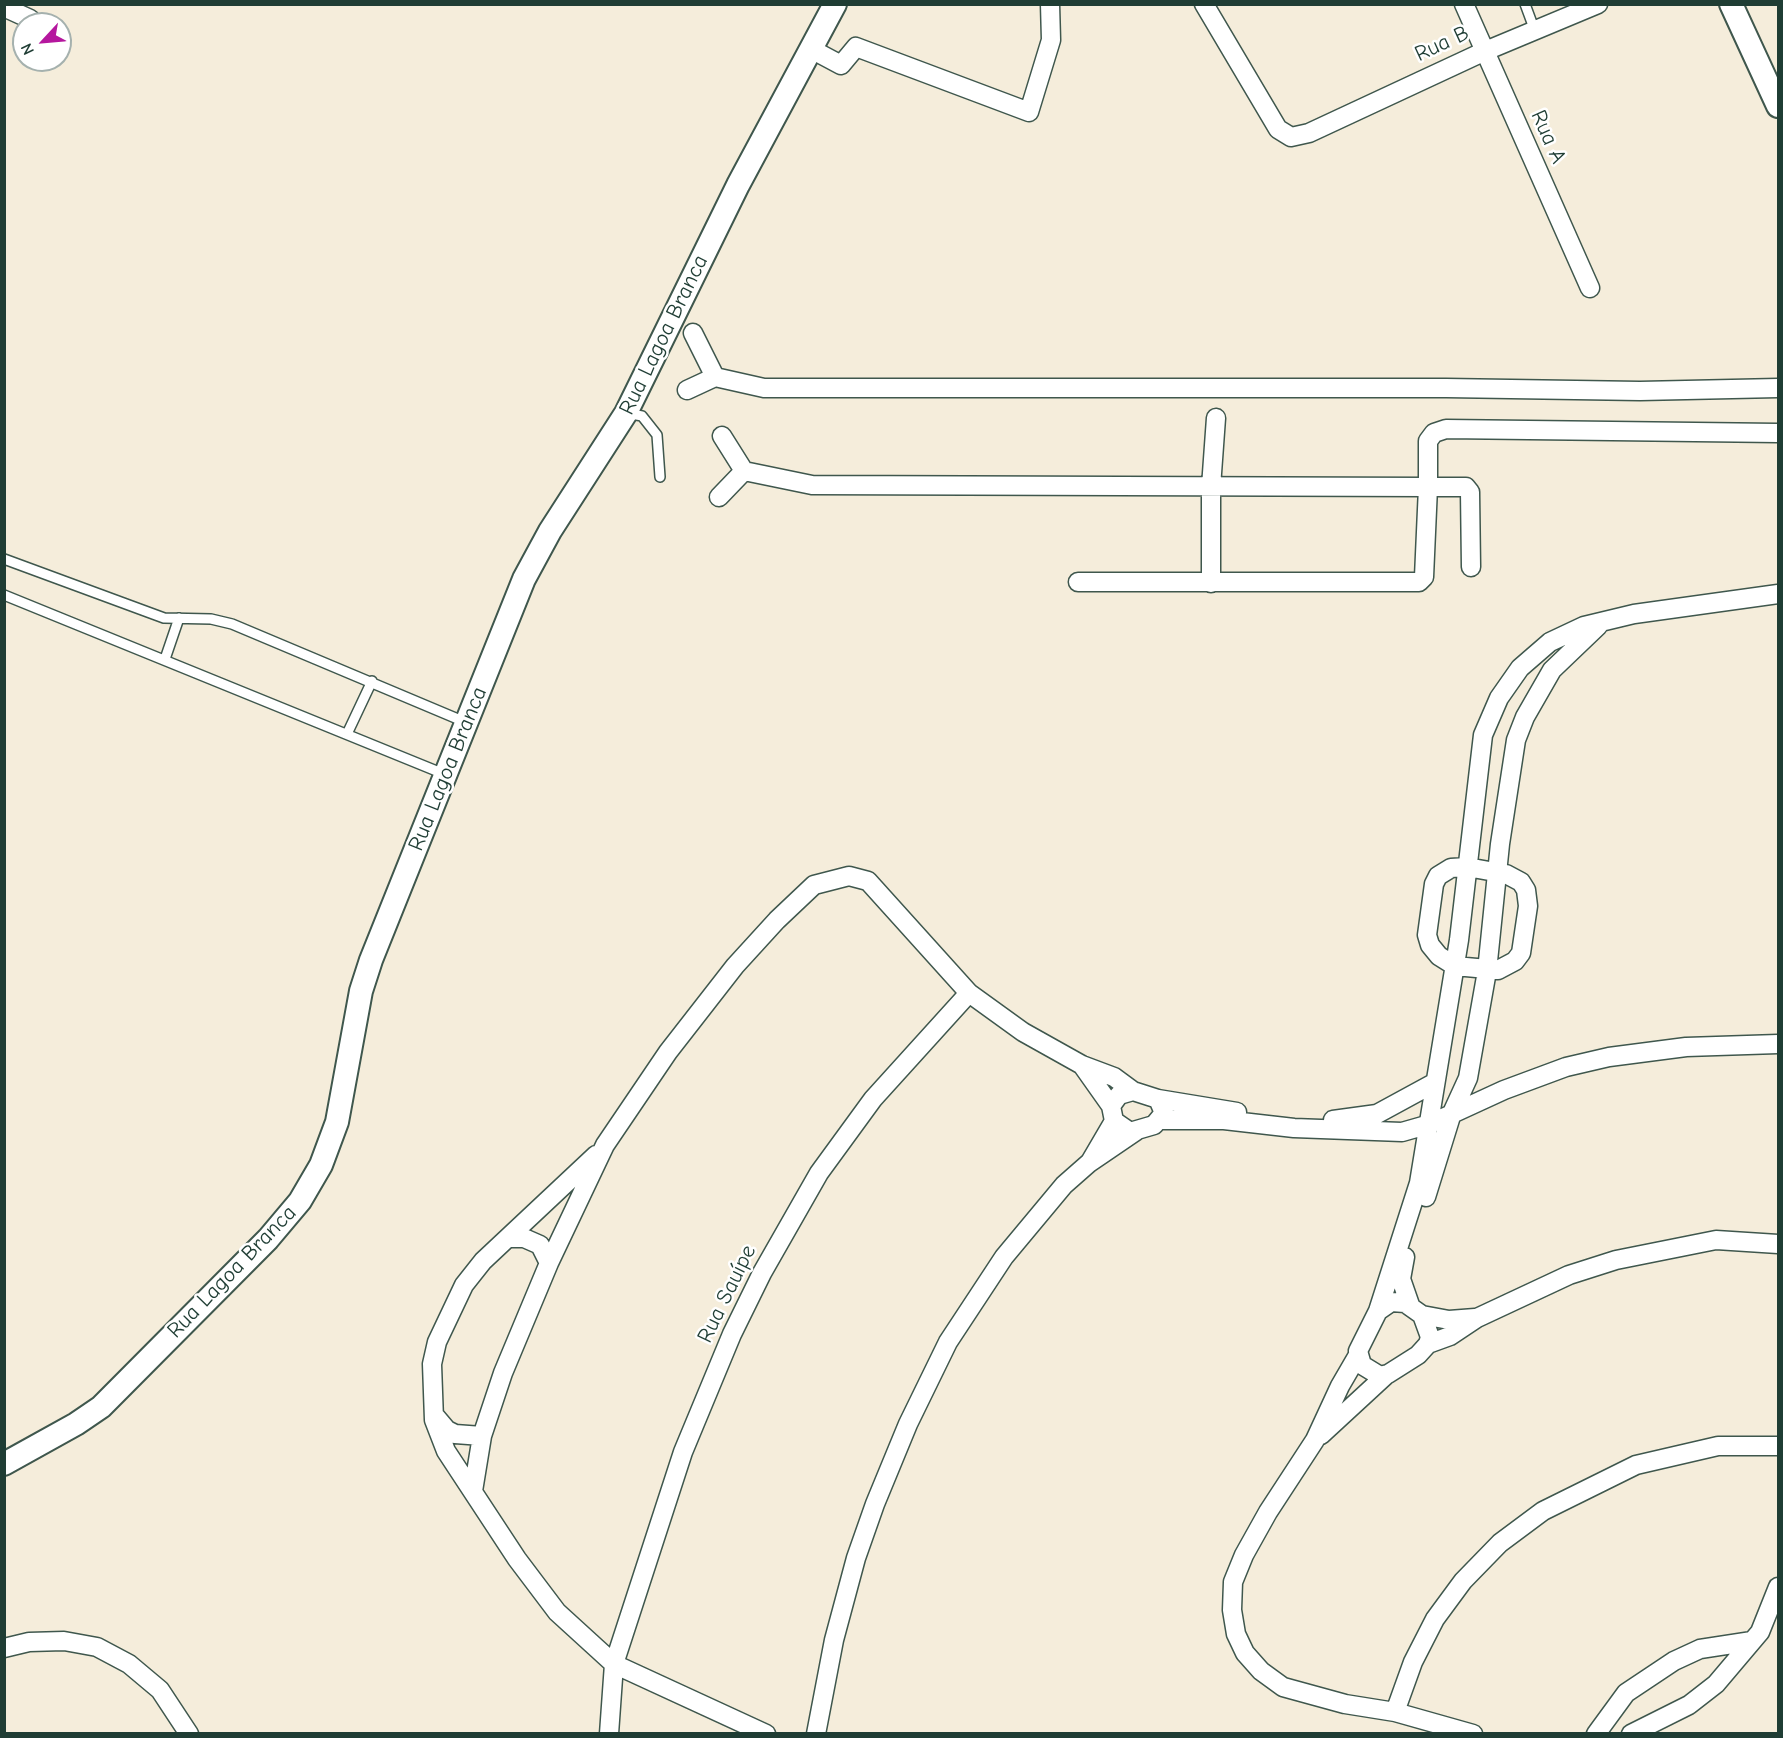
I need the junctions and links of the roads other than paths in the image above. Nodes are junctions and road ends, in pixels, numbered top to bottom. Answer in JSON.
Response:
{"nodes":[{"id":1,"x":835,"y":4,"type":"edge"},
{"id":2,"x":1050,"y":4,"type":"edge"},
{"id":3,"x":1204,"y":4,"type":"edge"},
{"id":4,"x":1464,"y":4,"type":"edge"},
{"id":5,"x":1525,"y":4,"type":"edge"},
{"id":6,"x":1598,"y":4,"type":"edge"},
{"id":7,"x":1731,"y":4,"type":"edge"},
{"id":8,"x":1535,"y":31,"type":"junction"},
{"id":9,"x":811,"y":49,"type":"junction"},
{"id":10,"x":1483,"y":52,"type":"junction"},
{"id":11,"x":1779,"y":106,"type":"edge"},
{"id":12,"x":1590,"y":288,"type":"dead end"},
{"id":13,"x":693,"y":333,"type":"dead end"},
{"id":14,"x":715,"y":377,"type":"junction"},
{"id":15,"x":1779,"y":388,"type":"edge"},
{"id":16,"x":687,"y":390,"type":"dead end"},
{"id":17,"x":626,"y":413,"type":"junction"},
{"id":18,"x":1216,"y":418,"type":"dead end"},
{"id":19,"x":1779,"y":433,"type":"edge"},
{"id":20,"x":722,"y":436,"type":"dead end"},
{"id":21,"x":744,"y":471,"type":"junction"},
{"id":22,"x":660,"y":477,"type":"dead end"},
{"id":23,"x":1211,"y":487,"type":"junction"},
{"id":24,"x":1428,"y":487,"type":"junction"},
{"id":25,"x":719,"y":497,"type":"dead end"},
{"id":26,"x":4,"y":559,"type":"edge"},
{"id":27,"x":1471,"y":567,"type":"dead end"},
{"id":28,"x":1078,"y":582,"type":"dead end"},
{"id":29,"x":1211,"y":583,"type":"junction"},
{"id":30,"x":1779,"y":594,"type":"edge"},
{"id":31,"x":4,"y":595,"type":"edge"},
{"id":32,"x":179,"y":618,"type":"junction"},
{"id":33,"x":1605,"y":621,"type":"junction"},
{"id":34,"x":165,"y":659,"type":"junction"},
{"id":35,"x":372,"y":681,"type":"junction"},
{"id":36,"x":468,"y":723,"type":"junction"},
{"id":37,"x":347,"y":734,"type":"junction"},
{"id":38,"x":446,"y":775,"type":"junction"},
{"id":39,"x":1467,"y":867,"type":"junction"},
{"id":40,"x":1498,"y":872,"type":"junction"},
{"id":41,"x":1455,"y":966,"type":"junction"},
{"id":42,"x":1487,"y":971,"type":"junction"},
{"id":43,"x":969,"y":993,"type":"junction"},
{"id":44,"x":1779,"y":1044,"type":"edge"},
{"id":45,"x":1082,"y":1065,"type":"junction"},
{"id":46,"x":1468,"y":1078,"type":"junction"},
{"id":47,"x":1434,"y":1083,"type":"junction"},
{"id":48,"x":1504,"y":1090,"type":"junction"},
{"id":49,"x":1133,"y":1091,"type":"junction"},
{"id":50,"x":1158,"y":1099,"type":"junction"},
{"id":51,"x":1452,"y":1113,"type":"junction"},
{"id":52,"x":1113,"y":1114,"type":"junction"},
{"id":53,"x":1160,"y":1120,"type":"junction"},
{"id":54,"x":1430,"y":1124,"type":"junction"},
{"id":55,"x":1136,"y":1131,"type":"junction"},
{"id":56,"x":606,"y":1145,"type":"junction"},
{"id":57,"x":1089,"y":1163,"type":"junction"},
{"id":58,"x":1416,"y":1213,"type":"junction"},
{"id":59,"x":510,"y":1238,"type":"junction"},
{"id":60,"x":1779,"y":1244,"type":"edge"},
{"id":61,"x":549,"y":1263,"type":"junction"},
{"id":62,"x":1416,"y":1310,"type":"junction"},
{"id":63,"x":1378,"y":1311,"type":"junction"},
{"id":64,"x":1477,"y":1318,"type":"junction"},
{"id":65,"x":1428,"y":1344,"type":"junction"},
{"id":66,"x":1358,"y":1354,"type":"junction"},
{"id":67,"x":1385,"y":1376,"type":"junction"},
{"id":68,"x":434,"y":1413,"type":"junction"},
{"id":69,"x":482,"y":1436,"type":"junction"},
{"id":70,"x":1315,"y":1440,"type":"junction"},
{"id":71,"x":1779,"y":1446,"type":"edge"},
{"id":72,"x":4,"y":1464,"type":"edge"},
{"id":73,"x":473,"y":1491,"type":"junction"},
{"id":74,"x":1779,"y":1587,"type":"edge"},
{"id":75,"x":1752,"y":1641,"type":"junction"},
{"id":76,"x":4,"y":1648,"type":"edge"},
{"id":77,"x":614,"y":1664,"type":"junction"},
{"id":78,"x":1395,"y":1712,"type":"junction"},
{"id":79,"x":189,"y":1734,"type":"edge"},
{"id":80,"x":609,"y":1734,"type":"edge"},
{"id":81,"x":766,"y":1734,"type":"edge"},
{"id":82,"x":816,"y":1734,"type":"edge"},
{"id":83,"x":1473,"y":1734,"type":"edge"},
{"id":84,"x":1596,"y":1734,"type":"edge"},
{"id":85,"x":1631,"y":1734,"type":"edge"}],
"edges":[{"from":1,"to":9,"type":"street","name":"Rua Lagoa Branca"},
{"from":2,"to":9,"type":"street"},
{"from":3,"to":10,"type":"street","name":"Rua B"},
{"from":4,"to":10,"type":"street","name":"Rua A"},
{"from":5,"to":8,"type":"lane"},
{"from":6,"to":8,"type":"street","name":"Rua B"},
{"from":7,"to":11,"type":"street"},
{"from":8,"to":10,"type":"street","name":"Rua B"},
{"from":9,"to":17,"type":"street","name":"Rua Lagoa Branca"},
{"from":10,"to":12,"type":"street","name":"Rua A"},
{"from":13,"to":14,"type":"street"},
{"from":14,"to":15,"type":"street"},
{"from":14,"to":16,"type":"street"},
{"from":17,"to":22,"type":"lane"},
{"from":17,"to":36,"type":"street","name":"Rua Lagoa Branca"},
{"from":18,"to":23,"type":"street"},
{"from":19,"to":24,"type":"street"},
{"from":20,"to":21,"type":"street"},
{"from":21,"to":23,"type":"street"},
{"from":21,"to":25,"type":"street"},
{"from":23,"to":24,"type":"street"},
{"from":23,"to":29,"type":"street"},
{"from":24,"to":27,"type":"street"},
{"from":24,"to":29,"type":"street"},
{"from":26,"to":32,"type":"lane"},
{"from":28,"to":29,"type":"street"},
{"from":30,"to":33,"type":"street"},
{"from":31,"to":34,"type":"lane"},
{"from":32,"to":34,"type":"lane"},
{"from":32,"to":35,"type":"lane"},
{"from":33,"to":39,"type":"street"},
{"from":33,"to":40,"type":"street"},
{"from":34,"to":37,"type":"lane"},
{"from":35,"to":36,"type":"lane"},
{"from":35,"to":37,"type":"lane"},
{"from":36,"to":38,"type":"street","name":"Rua Lagoa Branca"},
{"from":37,"to":38,"type":"lane"},
{"from":38,"to":72,"type":"street","name":"Rua Lagoa Branca"},
{"from":39,"to":40,"type":"street"},
{"from":39,"to":41,"type":"street"},
{"from":39,"to":41,"type":"street"},
{"from":40,"to":42,"type":"street"},
{"from":40,"to":42,"type":"street"},
{"from":41,"to":42,"type":"street"},
{"from":41,"to":47,"type":"street"},
{"from":42,"to":46,"type":"street"},
{"from":43,"to":45,"type":"street"},
{"from":43,"to":56,"type":"street"},
{"from":43,"to":77,"type":"street","name":"Rua Sauípe"},
{"from":44,"to":48,"type":"street"},
{"from":45,"to":49,"type":"street"},
{"from":45,"to":52,"type":"street"},
{"from":46,"to":48,"type":"street"},
{"from":46,"to":51,"type":"street"},
{"from":47,"to":50,"type":"street"},
{"from":47,"to":54,"type":"street"},
{"from":48,"to":51,"type":"street"},
{"from":49,"to":50,"type":"street"},
{"from":49,"to":52,"type":"street"},
{"from":50,"to":53,"type":"street"},
{"from":51,"to":54,"type":"street"},
{"from":51,"to":58,"type":"street"},
{"from":52,"to":55,"type":"street"},
{"from":52,"to":57,"type":"street"},
{"from":53,"to":54,"type":"street"},
{"from":53,"to":55,"type":"street"},
{"from":54,"to":58,"type":"street"},
{"from":55,"to":57,"type":"street"},
{"from":56,"to":59,"type":"street"},
{"from":56,"to":61,"type":"street"},
{"from":57,"to":82,"type":"street"},
{"from":58,"to":62,"type":"street"},
{"from":58,"to":63,"type":"street"},
{"from":59,"to":61,"type":"street"},
{"from":59,"to":68,"type":"street"},
{"from":60,"to":64,"type":"street"},
{"from":61,"to":69,"type":"street"},
{"from":62,"to":63,"type":"street"},
{"from":62,"to":64,"type":"street"},
{"from":62,"to":65,"type":"street"},
{"from":63,"to":66,"type":"street"},
{"from":64,"to":65,"type":"street"},
{"from":65,"to":67,"type":"street"},
{"from":66,"to":67,"type":"street"},
{"from":66,"to":70,"type":"street"},
{"from":67,"to":70,"type":"street"},
{"from":68,"to":69,"type":"street"},
{"from":68,"to":73,"type":"street"},
{"from":69,"to":73,"type":"street"},
{"from":70,"to":78,"type":"street"},
{"from":71,"to":78,"type":"street"},
{"from":73,"to":77,"type":"street"},
{"from":74,"to":75,"type":"street"},
{"from":75,"to":84,"type":"street"},
{"from":75,"to":85,"type":"street"},
{"from":76,"to":79,"type":"street"},
{"from":77,"to":80,"type":"street","name":"Rua Sauípe"},
{"from":77,"to":81,"type":"street"},
{"from":78,"to":83,"type":"street"}]}
